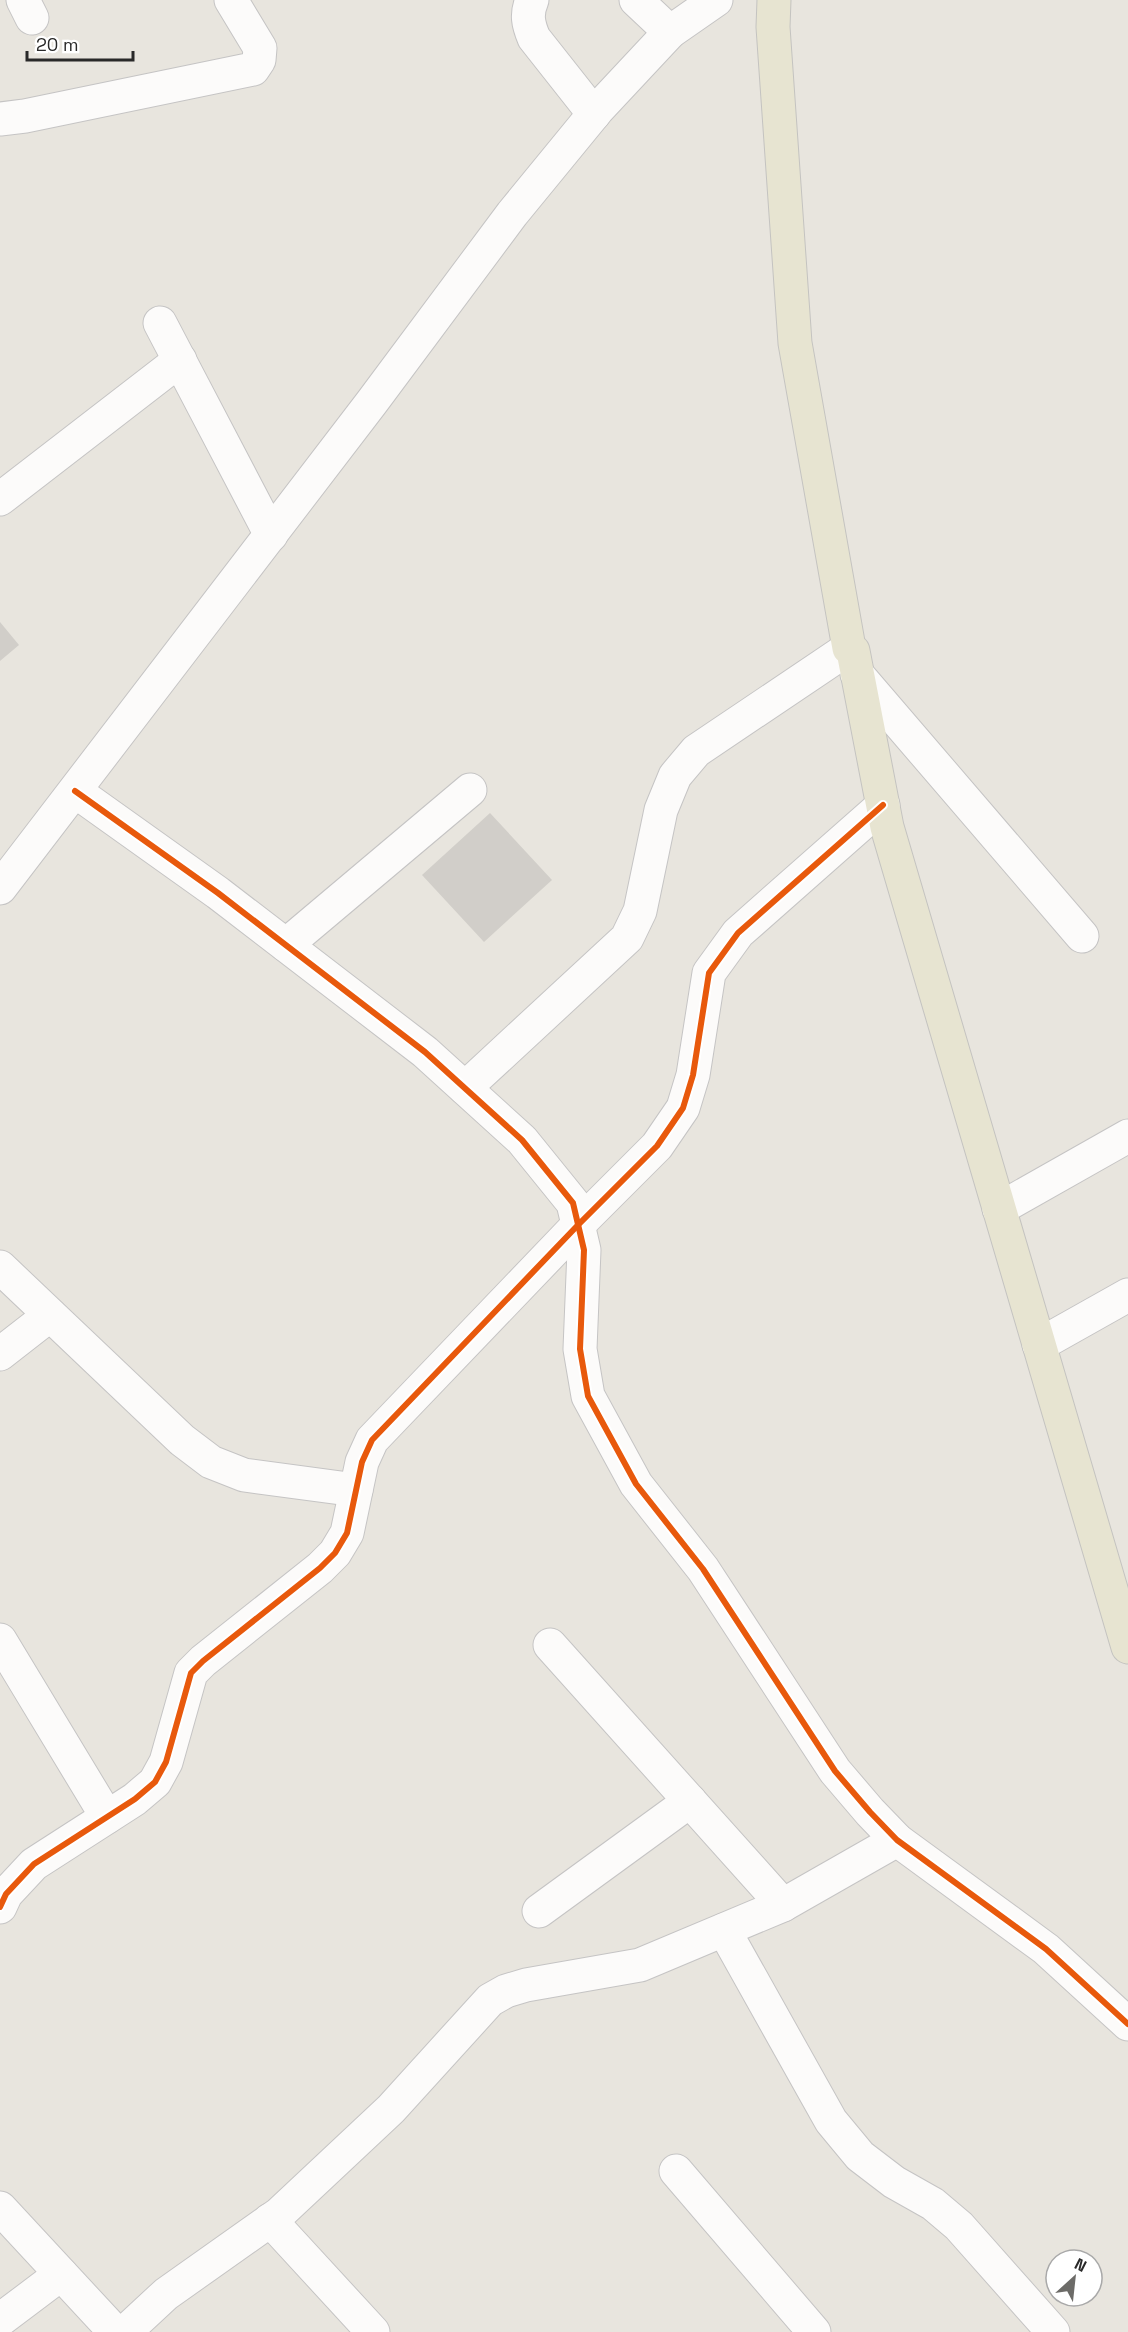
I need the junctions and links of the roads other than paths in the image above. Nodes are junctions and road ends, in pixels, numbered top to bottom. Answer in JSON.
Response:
{"nodes":[{"id":1,"x":231,"y":0,"type":"edge"},
{"id":2,"x":532,"y":0,"type":"edge"},
{"id":3,"x":636,"y":0,"type":"edge"},
{"id":4,"x":717,"y":0,"type":"edge"},
{"id":5,"x":774,"y":0,"type":"edge"},
{"id":6,"x":670,"y":32,"type":"junction"},
{"id":7,"x":594,"y":114,"type":"junction"},
{"id":8,"x":0,"y":118,"type":"edge"},
{"id":9,"x":160,"y":323,"type":"dead end"},
{"id":10,"x":180,"y":360,"type":"junction"},
{"id":11,"x":0,"y":499,"type":"edge"},
{"id":12,"x":271,"y":535,"type":"junction"},
{"id":13,"x":853,"y":661,"type":"junction"},
{"id":14,"x":470,"y":790,"type":"dead end"},
{"id":15,"x":75,"y":791,"type":"junction"},
{"id":16,"x":883,"y":805,"type":"junction"},
{"id":17,"x":0,"y":888,"type":"edge"},
{"id":18,"x":1082,"y":936,"type":"dead end"},
{"id":19,"x":286,"y":945,"type":"junction"},
{"id":20,"x":465,"y":1088,"type":"junction"},
{"id":21,"x":1128,"y":1136,"type":"edge"},
{"id":22,"x":999,"y":1209,"type":"junction"},
{"id":23,"x":578,"y":1225,"type":"junction"},
{"id":24,"x":0,"y":1268,"type":"edge"},
{"id":25,"x":1128,"y":1295,"type":"edge"},
{"id":26,"x":50,"y":1315,"type":"junction"},
{"id":27,"x":1039,"y":1345,"type":"junction"},
{"id":28,"x":0,"y":1354,"type":"edge"},
{"id":29,"x":356,"y":1490,"type":"junction"},
{"id":30,"x":1120,"y":1589,"type":"edge"},
{"id":31,"x":0,"y":1640,"type":"edge"},
{"id":32,"x":550,"y":1645,"type":"dead end"},
{"id":33,"x":1128,"y":1647,"type":"edge"},
{"id":34,"x":10,"y":1677,"type":"edge"},
{"id":35,"x":690,"y":1801,"type":"junction"},
{"id":36,"x":107,"y":1818,"type":"junction"},
{"id":37,"x":897,"y":1840,"type":"junction"},
{"id":38,"x":783,"y":1905,"type":"junction"},
{"id":39,"x":0,"y":1907,"type":"edge"},
{"id":40,"x":538,"y":1911,"type":"dead end"},
{"id":41,"x":724,"y":1930,"type":"junction"},
{"id":42,"x":1128,"y":2024,"type":"edge"},
{"id":43,"x":676,"y":2171,"type":"dead end"},
{"id":44,"x":0,"y":2208,"type":"edge"},
{"id":45,"x":270,"y":2220,"type":"junction"},
{"id":46,"x":61,"y":2274,"type":"junction"},
{"id":47,"x":0,"y":2320,"type":"edge"},
{"id":48,"x":800,"y":2327,"type":"edge"},
{"id":49,"x":1041,"y":2328,"type":"edge"},
{"id":50,"x":115,"y":2332,"type":"edge"},
{"id":51,"x":125,"y":2332,"type":"edge"},
{"id":52,"x":373,"y":2332,"type":"edge"}],
"edges":[{"from":1,"to":8,"type":"street"},
{"from":2,"to":7,"type":"street"},
{"from":3,"to":6,"type":"street"},
{"from":4,"to":6,"type":"street"},
{"from":5,"to":13,"type":"main road"},
{"from":6,"to":7,"type":"street"},
{"from":7,"to":12,"type":"street"},
{"from":9,"to":10,"type":"street"},
{"from":10,"to":11,"type":"street"},
{"from":10,"to":12,"type":"street"},
{"from":12,"to":15,"type":"street"},
{"from":13,"to":16,"type":"main road"},
{"from":13,"to":18,"type":"street"},
{"from":13,"to":20,"type":"street"},
{"from":14,"to":19,"type":"street"},
{"from":15,"to":17,"type":"street"},
{"from":15,"to":19,"type":"street"},
{"from":16,"to":22,"type":"main road"},
{"from":16,"to":23,"type":"street"},
{"from":19,"to":20,"type":"street"},
{"from":20,"to":23,"type":"street"},
{"from":21,"to":22,"type":"street"},
{"from":22,"to":27,"type":"main road"},
{"from":23,"to":29,"type":"street"},
{"from":23,"to":37,"type":"street"},
{"from":24,"to":26,"type":"street"},
{"from":25,"to":27,"type":"street"},
{"from":26,"to":28,"type":"street"},
{"from":26,"to":29,"type":"street"},
{"from":27,"to":30,"type":"main road"},
{"from":29,"to":36,"type":"street"},
{"from":30,"to":33,"type":"main road"},
{"from":31,"to":34,"type":"street"},
{"from":32,"to":35,"type":"street"},
{"from":34,"to":36,"type":"street"},
{"from":35,"to":38,"type":"street"},
{"from":35,"to":40,"type":"street"},
{"from":36,"to":39,"type":"street"},
{"from":37,"to":38,"type":"street"},
{"from":37,"to":42,"type":"street"},
{"from":38,"to":41,"type":"street"},
{"from":41,"to":45,"type":"street"},
{"from":41,"to":49,"type":"street"},
{"from":43,"to":48,"type":"street"},
{"from":44,"to":46,"type":"street"},
{"from":45,"to":51,"type":"street"},
{"from":45,"to":52,"type":"street"},
{"from":46,"to":47,"type":"street"},
{"from":46,"to":50,"type":"street"}]}
